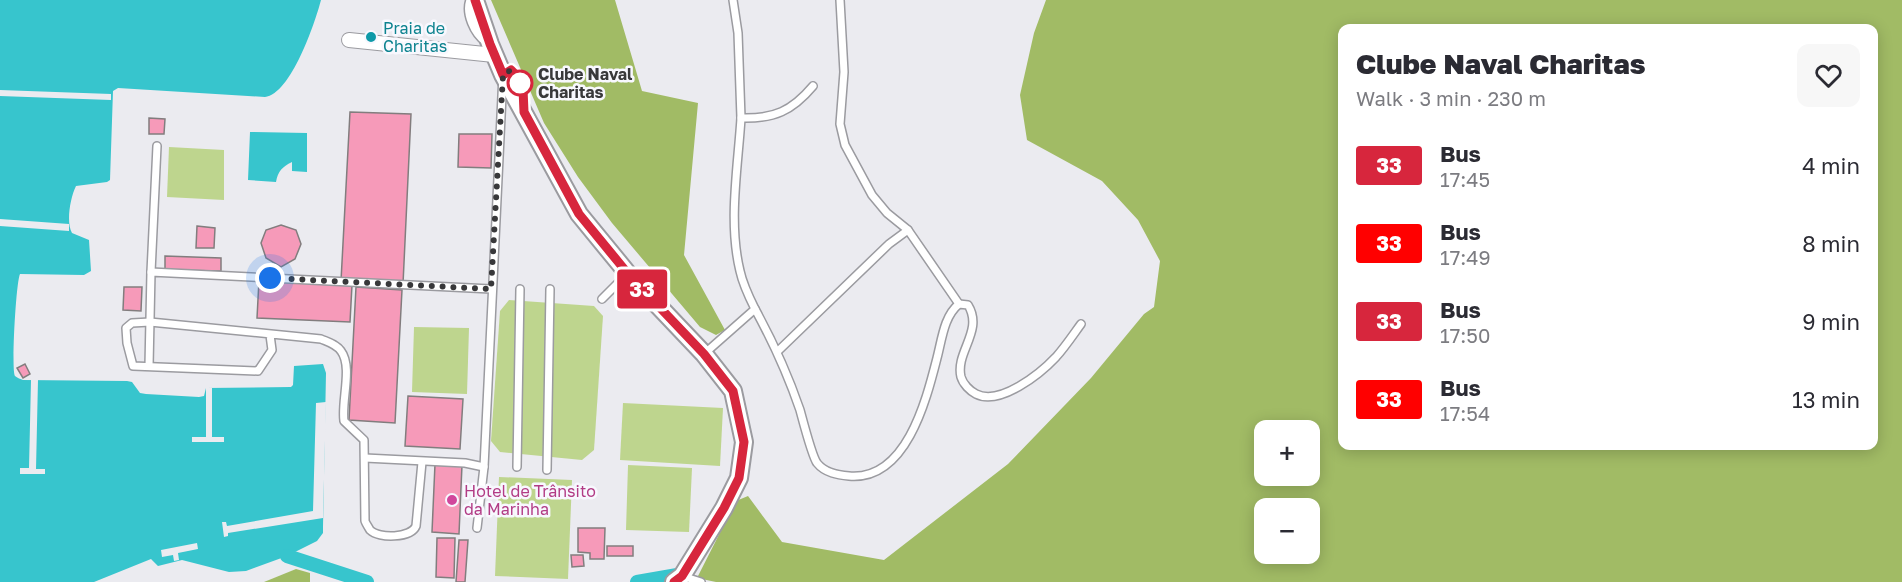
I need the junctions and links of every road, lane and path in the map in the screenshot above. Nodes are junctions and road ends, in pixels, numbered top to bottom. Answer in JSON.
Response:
{"nodes":[{"id":1,"x":472,"y":0,"type":"edge"},
{"id":2,"x":733,"y":0,"type":"edge"},
{"id":3,"x":840,"y":0,"type":"edge"},
{"id":4,"x":349,"y":40,"type":"dead end"},
{"id":5,"x":492,"y":50,"type":"junction"},
{"id":6,"x":503,"y":75,"type":"junction"},
{"id":7,"x":813,"y":86,"type":"dead end"},
{"id":8,"x":741,"y":118,"type":"junction"},
{"id":9,"x":157,"y":146,"type":"dead end"},
{"id":10,"x":908,"y":230,"type":"junction"},
{"id":11,"x":151,"y":272,"type":"junction"},
{"id":12,"x":629,"y":275,"type":"junction"},
{"id":13,"x":491,"y":289,"type":"junction"},
{"id":14,"x":520,"y":289,"type":"dead end"},
{"id":15,"x":550,"y":289,"type":"dead end"},
{"id":16,"x":602,"y":299,"type":"dead end"},
{"id":17,"x":959,"y":303,"type":"junction"},
{"id":18,"x":756,"y":309,"type":"junction"},
{"id":19,"x":150,"y":322,"type":"junction"},
{"id":20,"x":1081,"y":324,"type":"dead end"},
{"id":21,"x":270,"y":335,"type":"junction"},
{"id":22,"x":778,"y":351,"type":"junction"},
{"id":23,"x":704,"y":354,"type":"junction"},
{"id":24,"x":149,"y":366,"type":"junction"},
{"id":25,"x":365,"y":458,"type":"junction"},
{"id":26,"x":422,"y":462,"type":"junction"},
{"id":27,"x":484,"y":466,"type":"junction"},
{"id":28,"x":517,"y":467,"type":"dead end"},
{"id":29,"x":547,"y":470,"type":"dead end"},
{"id":30,"x":477,"y":528,"type":"dead end"},
{"id":31,"x":678,"y":579,"type":"edge"},
{"id":32,"x":701,"y":582,"type":"edge"}],
"edges":[{"from":1,"to":5,"type":"street"},
{"from":2,"to":8,"type":"lane"},
{"from":3,"to":10,"type":"lane"},
{"from":4,"to":5,"type":"street"},
{"from":5,"to":6,"type":"street"},
{"from":6,"to":12,"type":"street"},
{"from":6,"to":13,"type":"lane"},
{"from":7,"to":8,"type":"lane"},
{"from":8,"to":18,"type":"lane"},
{"from":9,"to":11,"type":"lane"},
{"from":10,"to":17,"type":"lane"},
{"from":10,"to":22,"type":"lane"},
{"from":11,"to":13,"type":"lane"},
{"from":11,"to":19,"type":"lane"},
{"from":12,"to":16,"type":"lane"},
{"from":12,"to":23,"type":"street"},
{"from":13,"to":27,"type":"lane"},
{"from":14,"to":28,"type":"lane"},
{"from":15,"to":29,"type":"lane"},
{"from":17,"to":20,"type":"lane"},
{"from":17,"to":22,"type":"lane"},
{"from":18,"to":22,"type":"lane"},
{"from":18,"to":23,"type":"lane"},
{"from":19,"to":21,"type":"lane"},
{"from":19,"to":24,"type":"lane"},
{"from":19,"to":24,"type":"lane"},
{"from":21,"to":24,"type":"lane"},
{"from":21,"to":25,"type":"lane"},
{"from":23,"to":31,"type":"street"},
{"from":25,"to":26,"type":"lane"},
{"from":25,"to":26,"type":"lane"},
{"from":26,"to":27,"type":"lane"},
{"from":27,"to":30,"type":"lane"},
{"from":31,"to":32,"type":"lane"}]}
